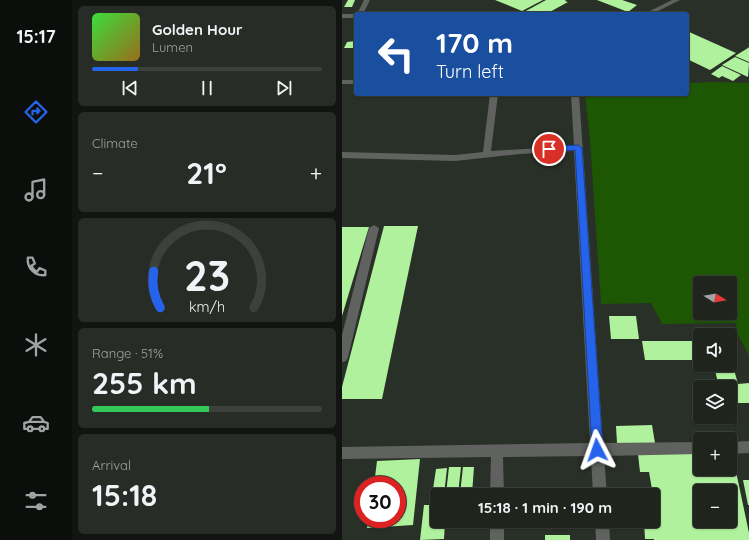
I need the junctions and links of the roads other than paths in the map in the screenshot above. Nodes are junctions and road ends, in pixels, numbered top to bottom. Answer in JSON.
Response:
{"nodes":[{"id":1,"x":367,"y":0,"type":"edge"},
{"id":2,"x":677,"y":0,"type":"edge"},
{"id":3,"x":361,"y":12,"type":"edge"},
{"id":4,"x":651,"y":12,"type":"edge"},
{"id":5,"x":342,"y":16,"type":"edge"},
{"id":6,"x":354,"y":16,"type":"edge"},
{"id":7,"x":342,"y":82,"type":"edge"},
{"id":8,"x":354,"y":82,"type":"edge"},
{"id":9,"x":494,"y":96,"type":"edge"},
{"id":10,"x":575,"y":96,"type":"edge"},
{"id":11,"x":578,"y":148,"type":"junction"},
{"id":12,"x":487,"y":154,"type":"junction"},
{"id":13,"x":342,"y":155,"type":"edge"},
{"id":14,"x":374,"y":228,"type":"dead end"},
{"id":15,"x":342,"y":357,"type":"edge"},
{"id":16,"x":693,"y":448,"type":"edge"},
{"id":17,"x":737,"y":448,"type":"edge"},
{"id":18,"x":749,"y":448,"type":"edge"},
{"id":19,"x":597,"y":450,"type":"junction"},
{"id":20,"x":497,"y":452,"type":"junction"},
{"id":21,"x":342,"y":453,"type":"edge"},
{"id":22,"x":497,"y":488,"type":"edge"},
{"id":23,"x":600,"y":488,"type":"edge"},
{"id":24,"x":497,"y":528,"type":"edge"},
{"id":25,"x":602,"y":528,"type":"edge"},
{"id":26,"x":497,"y":540,"type":"edge"},
{"id":27,"x":603,"y":540,"type":"edge"}],
"edges":[{"from":1,"to":3,"type":"street"},
{"from":2,"to":4,"type":"street"},
{"from":5,"to":6,"type":"street"},
{"from":7,"to":8,"type":"street"},
{"from":9,"to":12,"type":"street"},
{"from":10,"to":11,"type":"street"},
{"from":11,"to":12,"type":"street"},
{"from":11,"to":19,"type":"street"},
{"from":12,"to":13,"type":"street"},
{"from":14,"to":15,"type":"street"},
{"from":16,"to":19,"type":"street"},
{"from":17,"to":18,"type":"street"},
{"from":19,"to":20,"type":"street"},
{"from":19,"to":23,"type":"street"},
{"from":20,"to":21,"type":"street"},
{"from":20,"to":22,"type":"street"},
{"from":24,"to":26,"type":"street"},
{"from":25,"to":27,"type":"street"}]}
